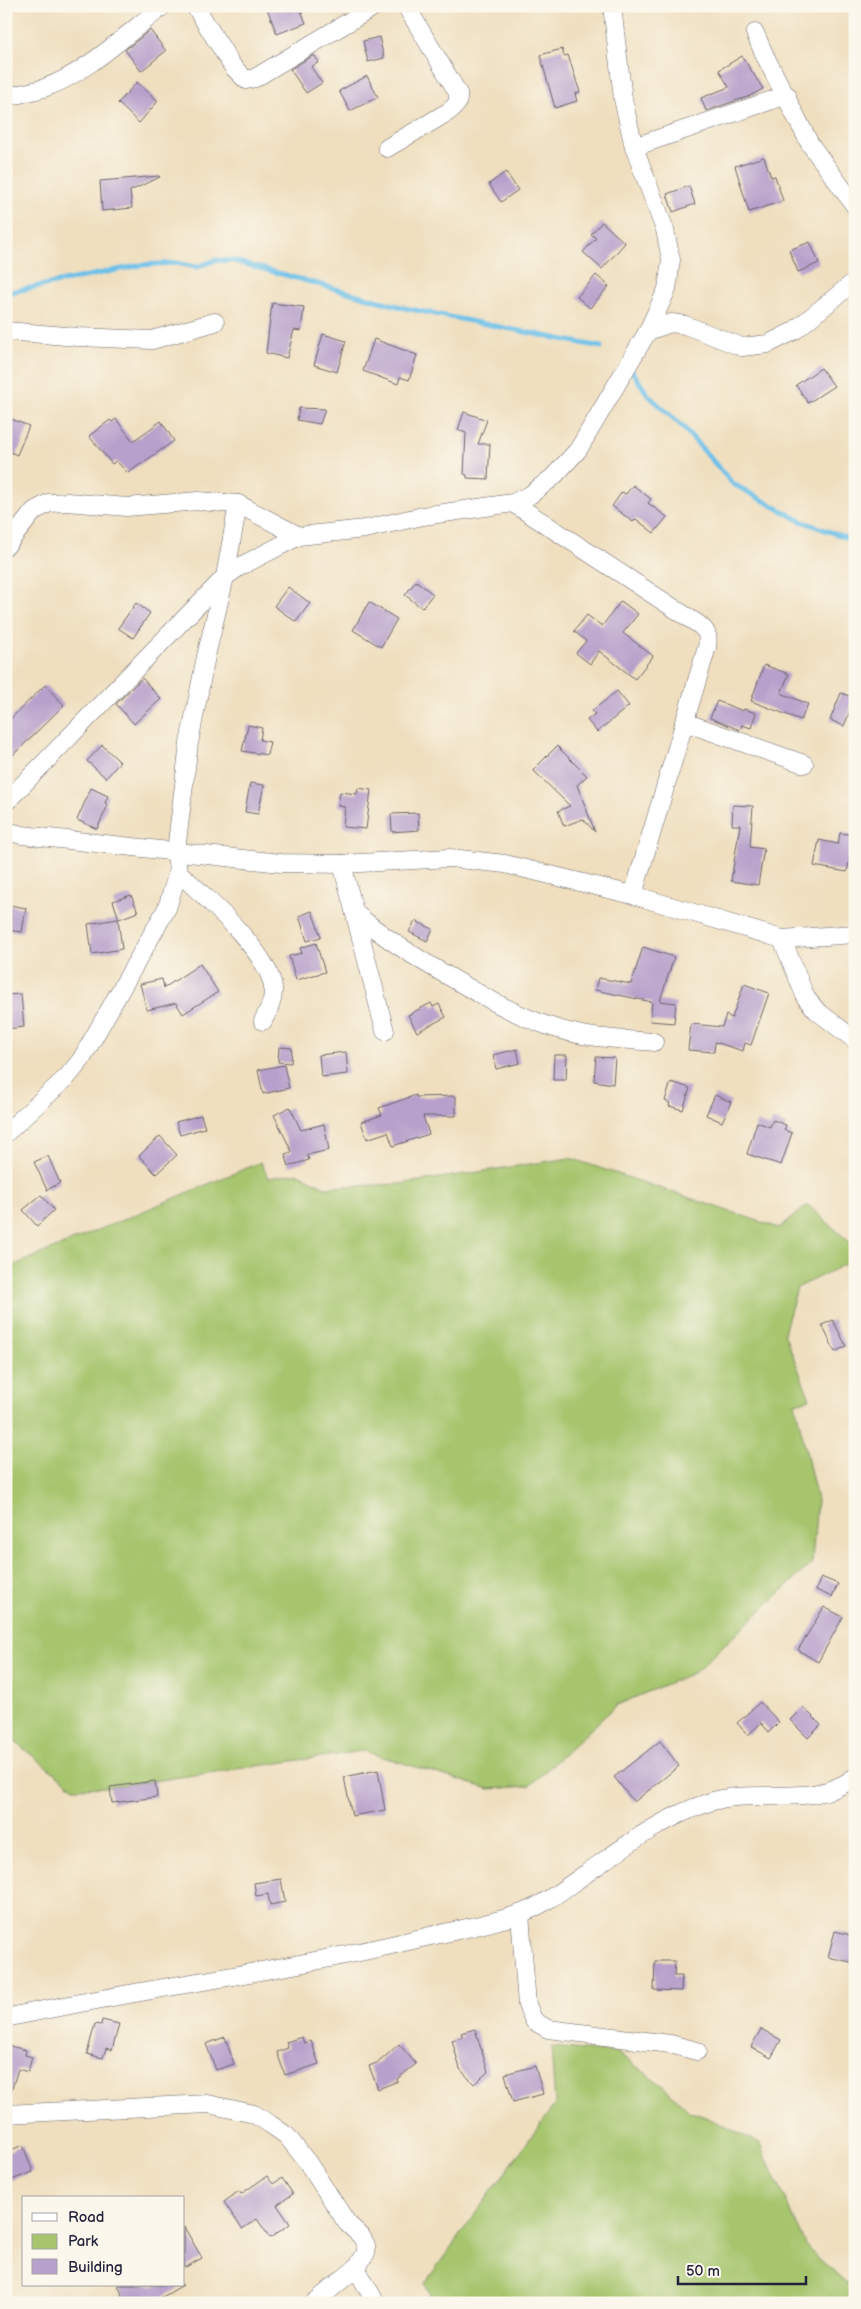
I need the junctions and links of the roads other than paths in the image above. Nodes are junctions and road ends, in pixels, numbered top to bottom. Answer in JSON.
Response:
{"nodes":[{"id":1,"x":164,"y":6,"type":"edge"},
{"id":2,"x":195,"y":6,"type":"edge"},
{"id":3,"x":376,"y":6,"type":"edge"},
{"id":4,"x":406,"y":6,"type":"edge"},
{"id":5,"x":612,"y":6,"type":"edge"},
{"id":6,"x":755,"y":33,"type":"dead end"},
{"id":7,"x":787,"y":95,"type":"junction"},
{"id":8,"x":6,"y":97,"type":"edge"},
{"id":9,"x":634,"y":147,"type":"junction"},
{"id":10,"x":387,"y":148,"type":"dead end"},
{"id":11,"x":855,"y":206,"type":"edge"},
{"id":12,"x":855,"y":281,"type":"edge"},
{"id":13,"x":215,"y":322,"type":"dead end"},
{"id":14,"x":6,"y":331,"type":"edge"},
{"id":15,"x":648,"y":331,"type":"junction"},
{"id":16,"x":513,"y":503,"type":"junction"},
{"id":17,"x":238,"y":504,"type":"junction"},
{"id":18,"x":10,"y":534,"type":"edge"},
{"id":19,"x":299,"y":536,"type":"junction"},
{"id":20,"x":225,"y":577,"type":"junction"},
{"id":21,"x":684,"y":722,"type":"junction"},
{"id":22,"x":804,"y":764,"type":"dead end"},
{"id":23,"x":6,"y":802,"type":"edge"},
{"id":24,"x":6,"y":831,"type":"edge"},
{"id":25,"x":176,"y":851,"type":"junction"},
{"id":26,"x":342,"y":864,"type":"junction"},
{"id":27,"x":178,"y":872,"type":"junction"},
{"id":28,"x":633,"y":895,"type":"junction"},
{"id":29,"x":355,"y":913,"type":"junction"},
{"id":30,"x":855,"y":934,"type":"edge"},
{"id":31,"x":782,"y":938,"type":"junction"},
{"id":32,"x":263,"y":1021,"type":"dead end"},
{"id":33,"x":385,"y":1031,"type":"dead end"},
{"id":34,"x":855,"y":1040,"type":"edge"},
{"id":35,"x":654,"y":1042,"type":"dead end"},
{"id":36,"x":6,"y":1133,"type":"edge"},
{"id":37,"x":855,"y":1777,"type":"edge"},
{"id":38,"x":520,"y":1914,"type":"junction"},
{"id":39,"x":6,"y":2018,"type":"edge"},
{"id":40,"x":697,"y":2051,"type":"dead end"},
{"id":41,"x":6,"y":2114,"type":"edge"},
{"id":42,"x":356,"y":2268,"type":"junction"},
{"id":43,"x":314,"y":2303,"type":"edge"},
{"id":44,"x":376,"y":2303,"type":"edge"}],
"edges":[{"from":1,"to":8,"type":"street"},
{"from":2,"to":3,"type":"street"},
{"from":4,"to":10,"type":"street"},
{"from":5,"to":9,"type":"street"},
{"from":6,"to":7,"type":"street"},
{"from":7,"to":9,"type":"street"},
{"from":7,"to":11,"type":"street"},
{"from":9,"to":15,"type":"street"},
{"from":12,"to":15,"type":"street"},
{"from":13,"to":14,"type":"street"},
{"from":15,"to":16,"type":"street"},
{"from":16,"to":19,"type":"street"},
{"from":16,"to":21,"type":"street"},
{"from":17,"to":18,"type":"street"},
{"from":17,"to":19,"type":"street"},
{"from":17,"to":20,"type":"street"},
{"from":19,"to":20,"type":"street"},
{"from":20,"to":23,"type":"street"},
{"from":20,"to":25,"type":"street"},
{"from":21,"to":22,"type":"street"},
{"from":21,"to":28,"type":"street"},
{"from":24,"to":25,"type":"street"},
{"from":25,"to":26,"type":"street"},
{"from":25,"to":27,"type":"street"},
{"from":26,"to":28,"type":"street"},
{"from":26,"to":29,"type":"street"},
{"from":27,"to":32,"type":"street"},
{"from":27,"to":36,"type":"street"},
{"from":28,"to":31,"type":"street"},
{"from":29,"to":33,"type":"street"},
{"from":29,"to":35,"type":"street"},
{"from":30,"to":31,"type":"street"},
{"from":31,"to":34,"type":"street"},
{"from":37,"to":38,"type":"street"},
{"from":38,"to":39,"type":"street"},
{"from":38,"to":40,"type":"street"},
{"from":41,"to":42,"type":"street"},
{"from":42,"to":43,"type":"street"},
{"from":42,"to":44,"type":"street"}]}
